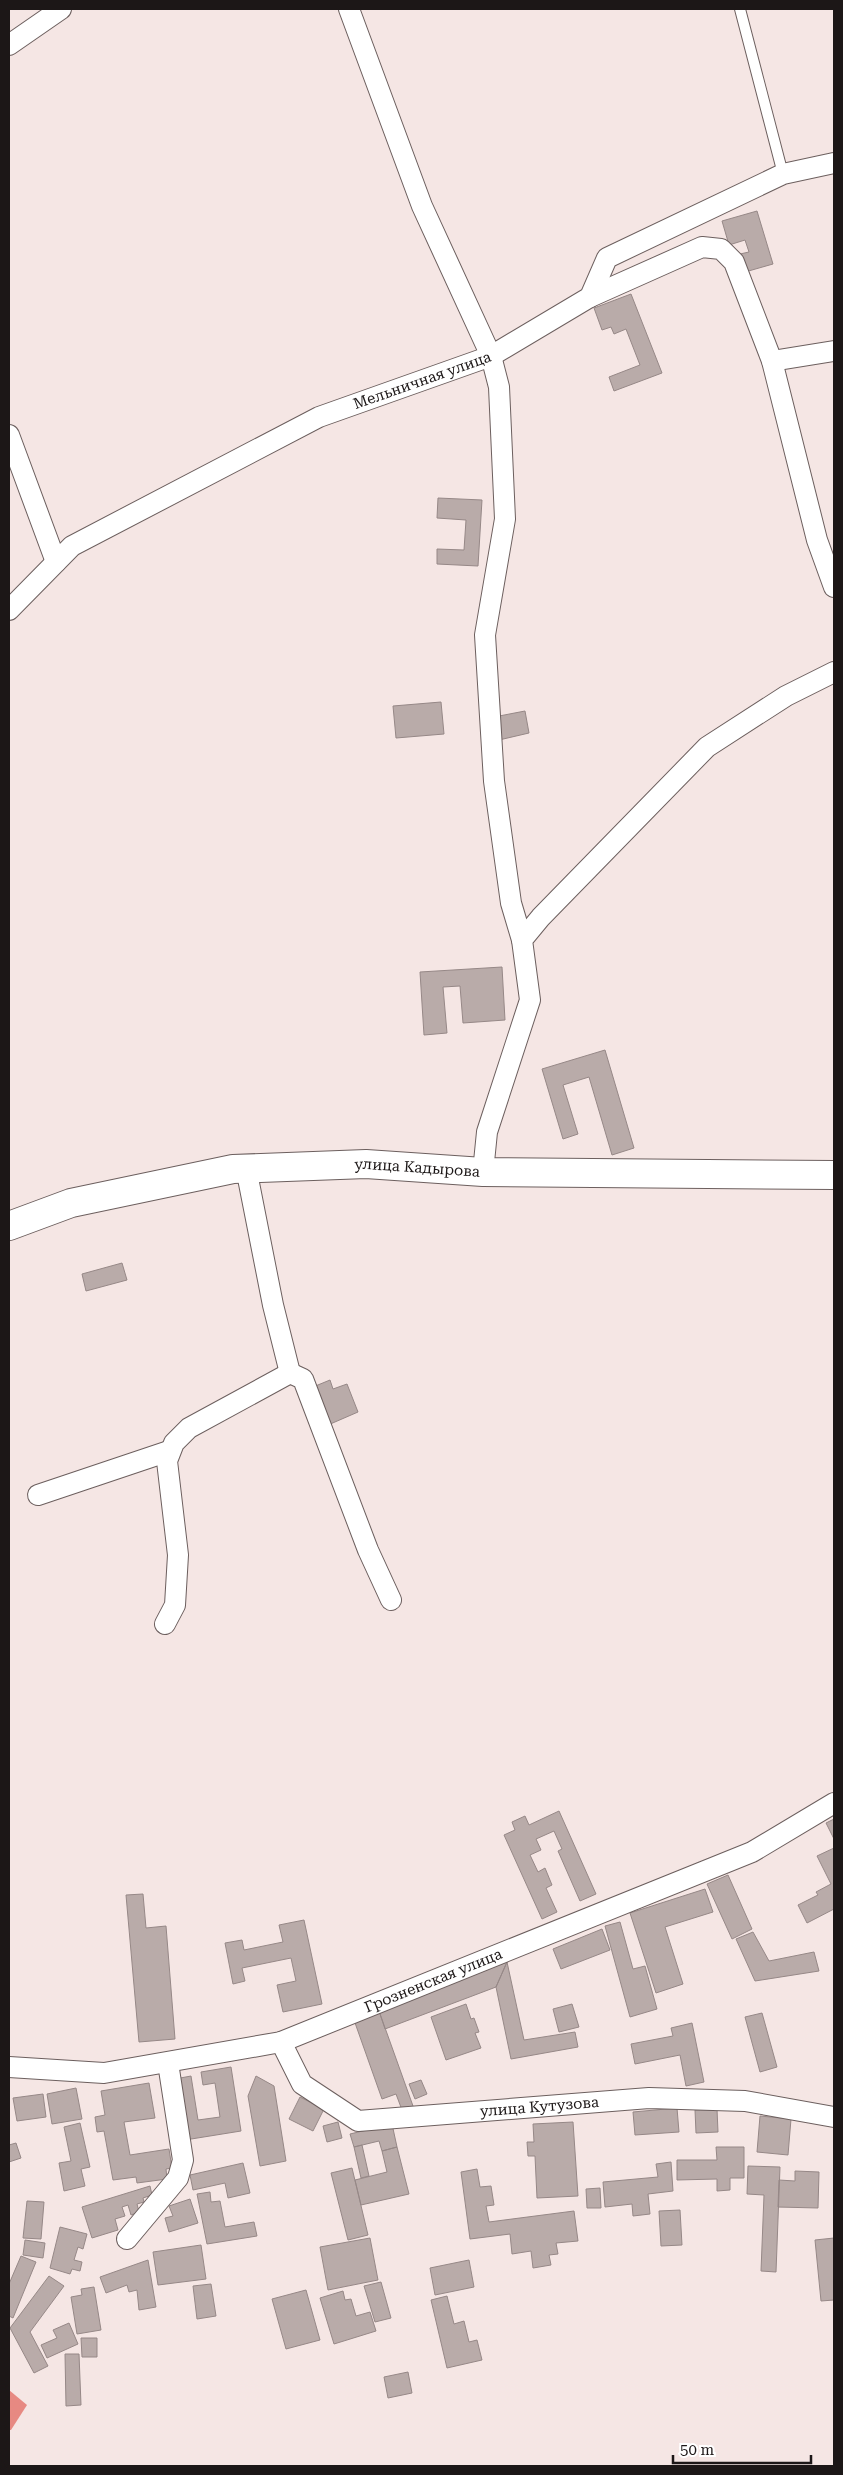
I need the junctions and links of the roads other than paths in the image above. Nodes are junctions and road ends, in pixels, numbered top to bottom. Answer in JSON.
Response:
{"nodes":[{"id":1,"x":61,"y":9,"type":"edge"},
{"id":2,"x":348,"y":9,"type":"edge"},
{"id":3,"x":740,"y":9,"type":"edge"},
{"id":4,"x":10,"y":42,"type":"edge"},
{"id":5,"x":834,"y":163,"type":"edge"},
{"id":6,"x":782,"y":174,"type":"junction"},
{"id":7,"x":590,"y":297,"type":"junction"},
{"id":8,"x":834,"y":351,"type":"edge"},
{"id":9,"x":491,"y":356,"type":"junction"},
{"id":10,"x":772,"y":361,"type":"junction"},
{"id":11,"x":9,"y":435,"type":"edge"},
{"id":12,"x":56,"y":562,"type":"junction"},
{"id":13,"x":834,"y":587,"type":"edge"},
{"id":14,"x":9,"y":610,"type":"edge"},
{"id":15,"x":834,"y":672,"type":"edge"},
{"id":16,"x":522,"y":940,"type":"junction"},
{"id":17,"x":246,"y":1168,"type":"junction"},
{"id":18,"x":483,"y":1172,"type":"junction"},
{"id":19,"x":834,"y":1175,"type":"edge"},
{"id":20,"x":9,"y":1226,"type":"edge"},
{"id":21,"x":290,"y":1373,"type":"junction"},
{"id":22,"x":169,"y":1451,"type":"junction"},
{"id":23,"x":38,"y":1495,"type":"dead end"},
{"id":24,"x":391,"y":1600,"type":"dead end"},
{"id":25,"x":165,"y":1624,"type":"dead end"},
{"id":26,"x":834,"y":1803,"type":"edge"},
{"id":27,"x":281,"y":2042,"type":"junction"},
{"id":28,"x":168,"y":2063,"type":"junction"},
{"id":29,"x":9,"y":2066,"type":"edge"},
{"id":30,"x":834,"y":2117,"type":"edge"},
{"id":31,"x":127,"y":2239,"type":"dead end"}],
"edges":[{"from":1,"to":4,"type":"street"},
{"from":2,"to":9,"type":"street"},
{"from":3,"to":6,"type":"lane"},
{"from":5,"to":6,"type":"street"},
{"from":6,"to":7,"type":"street"},
{"from":7,"to":9,"type":"street","name":"Мельничная улица"},
{"from":7,"to":10,"type":"street","name":"Мельничная улица"},
{"from":8,"to":10,"type":"street"},
{"from":9,"to":12,"type":"street","name":"Мельничная улица"},
{"from":9,"to":16,"type":"street"},
{"from":10,"to":13,"type":"street","name":"Мельничная улица"},
{"from":11,"to":12,"type":"street"},
{"from":12,"to":14,"type":"street","name":"Мельничная улица"},
{"from":15,"to":16,"type":"street"},
{"from":16,"to":18,"type":"street"},
{"from":17,"to":18,"type":"street","name":"улица Кадырова"},
{"from":17,"to":20,"type":"street","name":"улица Кадырова"},
{"from":17,"to":21,"type":"street"},
{"from":18,"to":19,"type":"street","name":"улица Кадырова"},
{"from":21,"to":22,"type":"street"},
{"from":21,"to":24,"type":"street"},
{"from":22,"to":23,"type":"street"},
{"from":22,"to":25,"type":"street"},
{"from":26,"to":27,"type":"street","name":"Грозненская улица"},
{"from":27,"to":28,"type":"street","name":"Грозненская улица"},
{"from":27,"to":30,"type":"street","name":"улица Кутузова"},
{"from":28,"to":29,"type":"street","name":"Грозненская улица"},
{"from":28,"to":31,"type":"street"}]}
